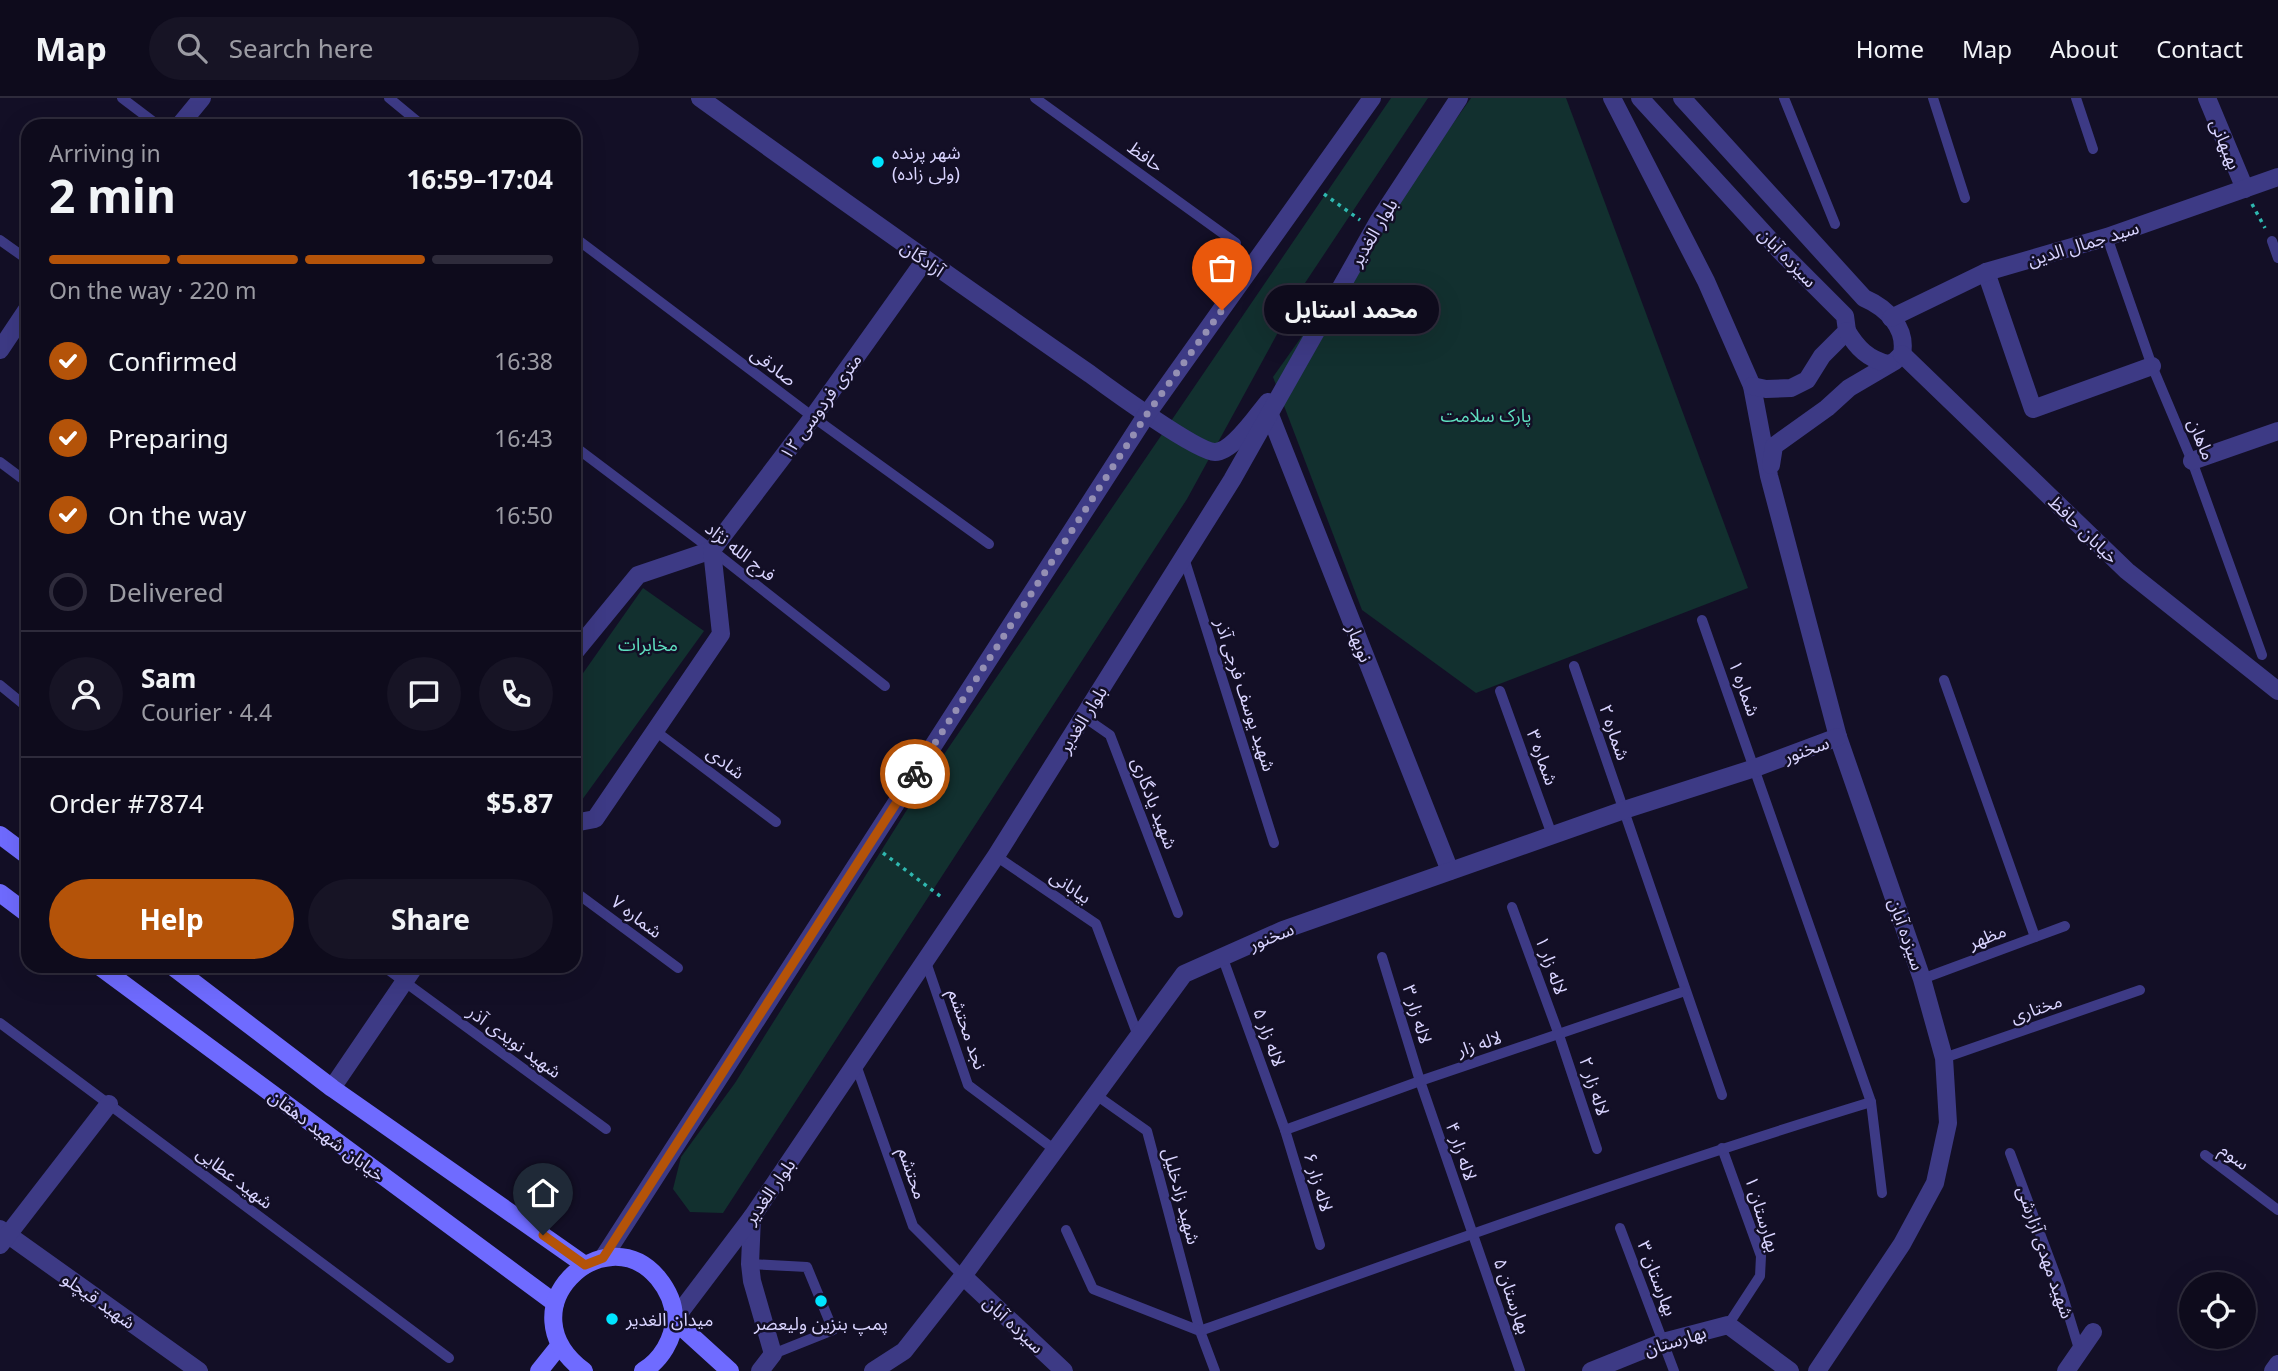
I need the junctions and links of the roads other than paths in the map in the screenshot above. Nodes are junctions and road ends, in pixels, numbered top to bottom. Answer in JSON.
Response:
{"nodes":[{"id":1,"x":122,"y":98,"type":"edge"},
{"id":2,"x":202,"y":98,"type":"edge"},
{"id":3,"x":389,"y":98,"type":"edge"},
{"id":4,"x":700,"y":98,"type":"edge"},
{"id":5,"x":1035,"y":98,"type":"edge"},
{"id":6,"x":1372,"y":98,"type":"edge"},
{"id":7,"x":1459,"y":98,"type":"edge"},
{"id":8,"x":1612,"y":98,"type":"edge"},
{"id":9,"x":1640,"y":98,"type":"edge"},
{"id":10,"x":1682,"y":98,"type":"edge"},
{"id":11,"x":1784,"y":98,"type":"edge"},
{"id":12,"x":1933,"y":98,"type":"edge"},
{"id":13,"x":2076,"y":98,"type":"edge"},
{"id":14,"x":2207,"y":98,"type":"edge"},
{"id":15,"x":150,"y":119,"type":"edge"},
{"id":16,"x":185,"y":119,"type":"edge"},
{"id":17,"x":414,"y":119,"type":"edge"},
{"id":18,"x":2093,"y":149,"type":"dead end"},
{"id":19,"x":2278,"y":177,"type":"edge"},
{"id":20,"x":2245,"y":189,"type":"junction"},
{"id":21,"x":1965,"y":198,"type":"dead end"},
{"id":22,"x":1835,"y":224,"type":"dead end"},
{"id":23,"x":2107,"y":237,"type":"junction"},
{"id":24,"x":0,"y":240,"type":"edge"},
{"id":25,"x":2272,"y":241,"type":"road end"},
{"id":26,"x":581,"y":242,"type":"edge"},
{"id":27,"x":1236,"y":243,"type":"dead end"},
{"id":28,"x":21,"y":255,"type":"edge"},
{"id":29,"x":2278,"y":258,"type":"edge"},
{"id":30,"x":925,"y":260,"type":"junction"},
{"id":31,"x":1986,"y":272,"type":"junction"},
{"id":32,"x":1864,"y":298,"type":"junction"},
{"id":33,"x":21,"y":318,"type":"edge"},
{"id":34,"x":1891,"y":318,"type":"junction"},
{"id":35,"x":1846,"y":323,"type":"junction"},
{"id":36,"x":0,"y":350,"type":"edge"},
{"id":37,"x":1895,"y":359,"type":"junction"},
{"id":38,"x":2152,"y":366,"type":"junction"},
{"id":39,"x":1285,"y":384,"type":"junction"},
{"id":40,"x":1752,"y":386,"type":"junction"},
{"id":41,"x":1147,"y":414,"type":"junction"},
{"id":42,"x":1270,"y":415,"type":"junction"},
{"id":43,"x":813,"y":417,"type":"junction"},
{"id":44,"x":2278,"y":431,"type":"edge"},
{"id":45,"x":581,"y":451,"type":"edge"},
{"id":46,"x":2192,"y":461,"type":"junction"},
{"id":47,"x":0,"y":462,"type":"edge"},
{"id":48,"x":1769,"y":476,"type":"junction"},
{"id":49,"x":21,"y":478,"type":"edge"},
{"id":50,"x":989,"y":544,"type":"dead end"},
{"id":51,"x":712,"y":550,"type":"junction"},
{"id":52,"x":1184,"y":558,"type":"junction"},
{"id":53,"x":1702,"y":620,"type":"dead end"},
{"id":54,"x":581,"y":644,"type":"edge"},
{"id":55,"x":2262,"y":655,"type":"dead end"},
{"id":56,"x":1574,"y":666,"type":"dead end"},
{"id":57,"x":1944,"y":680,"type":"dead end"},
{"id":58,"x":0,"y":685,"type":"edge"},
{"id":59,"x":885,"y":686,"type":"dead end"},
{"id":60,"x":1500,"y":691,"type":"dead end"},
{"id":61,"x":2278,"y":691,"type":"edge"},
{"id":62,"x":21,"y":702,"type":"edge"},
{"id":63,"x":1084,"y":717,"type":"junction"},
{"id":64,"x":654,"y":730,"type":"junction"},
{"id":65,"x":1838,"y":737,"type":"junction"},
{"id":66,"x":1755,"y":768,"type":"junction"},
{"id":67,"x":1624,"y":810,"type":"junction"},
{"id":68,"x":581,"y":821,"type":"edge"},
{"id":69,"x":776,"y":822,"type":"dead end"},
{"id":70,"x":0,"y":835,"type":"edge"},
{"id":71,"x":1552,"y":835,"type":"junction"},
{"id":72,"x":1274,"y":844,"type":"dead end"},
{"id":73,"x":21,"y":851,"type":"edge"},
{"id":74,"x":996,"y":856,"type":"junction"},
{"id":75,"x":1450,"y":871,"type":"junction"},
{"id":76,"x":0,"y":893,"type":"edge"},
{"id":77,"x":581,"y":896,"type":"edge"},
{"id":78,"x":1512,"y":907,"type":"dead end"},
{"id":79,"x":21,"y":909,"type":"edge"},
{"id":80,"x":1178,"y":913,"type":"dead end"},
{"id":81,"x":2065,"y":926,"type":"dead end"},
{"id":82,"x":2035,"y":937,"type":"junction"},
{"id":83,"x":1222,"y":956,"type":"junction"},
{"id":84,"x":1382,"y":957,"type":"dead end"},
{"id":85,"x":926,"y":962,"type":"junction"},
{"id":86,"x":678,"y":968,"type":"dead end"},
{"id":87,"x":108,"y":973,"type":"edge"},
{"id":88,"x":181,"y":973,"type":"edge"},
{"id":89,"x":392,"y":973,"type":"edge"},
{"id":90,"x":410,"y":973,"type":"edge"},
{"id":91,"x":1923,"y":979,"type":"junction"},
{"id":92,"x":404,"y":982,"type":"junction"},
{"id":93,"x":2140,"y":990,"type":"dead end"},
{"id":94,"x":1685,"y":991,"type":"junction"},
{"id":95,"x":0,"y":1023,"type":"edge"},
{"id":96,"x":1559,"y":1035,"type":"junction"},
{"id":97,"x":1138,"y":1036,"type":"junction"},
{"id":98,"x":1944,"y":1058,"type":"junction"},
{"id":99,"x":856,"y":1065,"type":"junction"},
{"id":100,"x":1420,"y":1081,"type":"junction"},
{"id":101,"x":332,"y":1088,"type":"junction"},
{"id":102,"x":1096,"y":1095,"type":"junction"},
{"id":103,"x":1722,"y":1095,"type":"dead end"},
{"id":104,"x":1871,"y":1102,"type":"junction"},
{"id":105,"x":109,"y":1104,"type":"junction"},
{"id":106,"x":606,"y":1129,"type":"dead end"},
{"id":107,"x":1285,"y":1130,"type":"junction"},
{"id":108,"x":1722,"y":1147,"type":"junction"},
{"id":109,"x":1597,"y":1149,"type":"dead end"},
{"id":110,"x":1055,"y":1150,"type":"junction"},
{"id":111,"x":2010,"y":1153,"type":"dead end"},
{"id":112,"x":2205,"y":1155,"type":"dead end"},
{"id":113,"x":1882,"y":1193,"type":"dead end"},
{"id":114,"x":2278,"y":1210,"type":"edge"},
{"id":115,"x":752,"y":1217,"type":"junction"},
{"id":116,"x":1620,"y":1228,"type":"dead end"},
{"id":117,"x":1066,"y":1230,"type":"dead end"},
{"id":118,"x":1472,"y":1233,"type":"junction"},
{"id":119,"x":3,"y":1237,"type":"edge"},
{"id":120,"x":1320,"y":1245,"type":"dead end"},
{"id":121,"x":603,"y":1258,"type":"junction"},
{"id":122,"x":750,"y":1264,"type":"junction"},
{"id":123,"x":585,"y":1265,"type":"junction"},
{"id":124,"x":963,"y":1276,"type":"junction"},
{"id":125,"x":555,"y":1303,"type":"junction"},
{"id":126,"x":674,"y":1320,"type":"junction"},
{"id":127,"x":1728,"y":1325,"type":"junction"},
{"id":128,"x":1200,"y":1331,"type":"junction"},
{"id":129,"x":2092,"y":1332,"type":"dead end"},
{"id":130,"x":1663,"y":1342,"type":"junction"},
{"id":131,"x":559,"y":1346,"type":"junction"},
{"id":132,"x":2080,"y":1352,"type":"junction"},
{"id":133,"x":773,"y":1354,"type":"junction"},
{"id":134,"x":449,"y":1358,"type":"dead end"},
{"id":135,"x":2278,"y":1364,"type":"edge"},
{"id":136,"x":199,"y":1371,"type":"edge"},
{"id":137,"x":538,"y":1371,"type":"edge"},
{"id":138,"x":584,"y":1371,"type":"edge"},
{"id":139,"x":643,"y":1371,"type":"edge"},
{"id":140,"x":730,"y":1371,"type":"edge"},
{"id":141,"x":760,"y":1371,"type":"edge"},
{"id":142,"x":873,"y":1371,"type":"edge"},
{"id":143,"x":1064,"y":1371,"type":"edge"},
{"id":144,"x":1215,"y":1371,"type":"edge"},
{"id":145,"x":1520,"y":1371,"type":"edge"},
{"id":146,"x":1591,"y":1371,"type":"edge"},
{"id":147,"x":1674,"y":1371,"type":"edge"},
{"id":148,"x":1790,"y":1371,"type":"edge"},
{"id":149,"x":1817,"y":1371,"type":"edge"},
{"id":150,"x":2066,"y":1371,"type":"edge"},
{"id":151,"x":2273,"y":1371,"type":"edge"}],
"edges":[{"from":1,"to":15,"type":"lane"},
{"from":2,"to":16,"type":"street"},
{"from":3,"to":17,"type":"lane"},
{"from":4,"to":30,"type":"street","name":"آزادگان"},
{"from":5,"to":27,"type":"lane","name":"حافظ"},
{"from":6,"to":41,"type":"street"},
{"from":7,"to":39,"type":"street","name":"بلوار الغدیر"},
{"from":8,"to":40,"type":"street","name":"سیزده آبان"},
{"from":9,"to":35,"type":"street","name":"سیزده آبان"},
{"from":10,"to":32,"type":"street"},
{"from":11,"to":22,"type":"lane"},
{"from":12,"to":21,"type":"lane"},
{"from":13,"to":18,"type":"lane"},
{"from":14,"to":20,"type":"street","name":"بهبهانی"},
{"from":19,"to":20,"type":"street","name":"سید جمال الدین"},
{"from":20,"to":23,"type":"street","name":"سید جمال الدین"},
{"from":23,"to":31,"type":"street","name":"سید جمال الدین"},
{"from":23,"to":38,"type":"lane","name":"ماهان"},
{"from":24,"to":28,"type":"lane"},
{"from":25,"to":29,"type":"lane"},
{"from":26,"to":43,"type":"lane","name":"صادقی"},
{"from":30,"to":41,"type":"street","name":"آزادگان"},
{"from":30,"to":43,"type":"street","name":"۱۲ متری فردوسی"},
{"from":31,"to":34,"type":"street","name":"سید جمال الدین"},
{"from":31,"to":38,"type":"street"},
{"from":32,"to":34,"type":"street"},
{"from":32,"to":35,"type":"street"},
{"from":33,"to":36,"type":"street"},
{"from":34,"to":37,"type":"street"},
{"from":35,"to":37,"type":"street"},
{"from":35,"to":40,"type":"street"},
{"from":37,"to":48,"type":"street"},
{"from":37,"to":61,"type":"street","name":"خیابان حافظ"},
{"from":38,"to":46,"type":"lane","name":"ماهان"},
{"from":39,"to":41,"type":"street","name":"آزادگان"},
{"from":39,"to":42,"type":"street","name":"بلوار الغدیر"},
{"from":40,"to":48,"type":"street","name":"سیزده آبان"},
{"from":41,"to":121,"type":"street"},
{"from":42,"to":52,"type":"street","name":"بلوار الغدیر"},
{"from":42,"to":75,"type":"street","name":"نوبهار"},
{"from":43,"to":50,"type":"lane","name":"صادقی"},
{"from":43,"to":51,"type":"street","name":"۱۲ متری فردوسی"},
{"from":44,"to":46,"type":"street"},
{"from":45,"to":51,"type":"lane","name":"فرج الله نژاد"},
{"from":46,"to":55,"type":"lane","name":"ماهان"},
{"from":47,"to":49,"type":"lane"},
{"from":48,"to":65,"type":"street","name":"سیزده آبان"},
{"from":51,"to":54,"type":"street"},
{"from":51,"to":59,"type":"lane","name":"فرج الله نژاد"},
{"from":51,"to":64,"type":"street"},
{"from":52,"to":63,"type":"street","name":"بلوار الغدیر"},
{"from":52,"to":72,"type":"lane","name":"شهید یوسف فرجی آذر"},
{"from":53,"to":66,"type":"lane","name":"شماره ۱"},
{"from":56,"to":67,"type":"lane","name":"شماره ۲"},
{"from":57,"to":82,"type":"lane"},
{"from":58,"to":62,"type":"lane"},
{"from":60,"to":71,"type":"lane","name":"شماره ۳"},
{"from":63,"to":74,"type":"street","name":"بلوار الغدیر"},
{"from":63,"to":80,"type":"lane","name":"شهید یادگاری"},
{"from":64,"to":68,"type":"street"},
{"from":64,"to":69,"type":"lane","name":"شادی"},
{"from":65,"to":66,"type":"street","name":"سخنور"},
{"from":65,"to":91,"type":"street","name":"سیزده آبان"},
{"from":66,"to":67,"type":"street","name":"سخنور"},
{"from":66,"to":104,"type":"lane","name":"شماره ۱"},
{"from":67,"to":71,"type":"street","name":"سخنور"},
{"from":67,"to":94,"type":"lane","name":"شماره ۲"},
{"from":70,"to":73,"type":"main road"},
{"from":71,"to":75,"type":"street","name":"سخنور"},
{"from":74,"to":85,"type":"street","name":"بلوار الغدیر"},
{"from":74,"to":97,"type":"lane","name":"بیابانی"},
{"from":75,"to":83,"type":"street","name":"سخنور"},
{"from":76,"to":79,"type":"main road"},
{"from":77,"to":86,"type":"lane","name":"شماره ۷"},
{"from":78,"to":96,"type":"lane","name":"لاله زار ۱"},
{"from":81,"to":82,"type":"lane","name":"مظهر"},
{"from":82,"to":91,"type":"lane","name":"مظهر"},
{"from":83,"to":97,"type":"street","name":"سخنور"},
{"from":83,"to":107,"type":"lane","name":"لاله زار ۵"},
{"from":84,"to":100,"type":"lane","name":"لاله زار ۳"},
{"from":85,"to":99,"type":"street","name":"بلوار الغدیر"},
{"from":85,"to":110,"type":"lane","name":"نجد محتشم"},
{"from":87,"to":125,"type":"main road","name":"خیابان شهید دهقان"},
{"from":88,"to":101,"type":"main road"},
{"from":89,"to":92,"type":"lane","name":"شهید نویدی آذر"},
{"from":90,"to":92,"type":"street"},
{"from":91,"to":98,"type":"street","name":"سیزده آبان"},
{"from":92,"to":101,"type":"street"},
{"from":92,"to":106,"type":"lane","name":"شهید نویدی آذر"},
{"from":93,"to":98,"type":"lane","name":"مختاری"},
{"from":94,"to":96,"type":"lane","name":"لاله زار"},
{"from":94,"to":103,"type":"lane","name":"شماره ۲"},
{"from":95,"to":105,"type":"lane","name":"شهید عطایی"},
{"from":96,"to":100,"type":"lane","name":"لاله زار"},
{"from":96,"to":109,"type":"lane","name":"لاله زار ۲"},
{"from":97,"to":102,"type":"street","name":"سخنور"},
{"from":98,"to":149,"type":"street","name":"سیزده آبان"},
{"from":99,"to":115,"type":"street","name":"بلوار الغدیر"},
{"from":99,"to":124,"type":"lane","name":"محتشم"},
{"from":100,"to":107,"type":"lane","name":"لاله زار"},
{"from":100,"to":118,"type":"lane","name":"لاله زار ۴"},
{"from":101,"to":123,"type":"main road"},
{"from":102,"to":110,"type":"street","name":"سخنور"},
{"from":102,"to":128,"type":"lane","name":"شهید زادخلیل"},
{"from":104,"to":108,"type":"lane"},
{"from":104,"to":113,"type":"lane","name":"شماره ۱"},
{"from":105,"to":119,"type":"street"},
{"from":105,"to":134,"type":"lane","name":"شهید عطایی"},
{"from":107,"to":120,"type":"lane","name":"لاله زار ۶"},
{"from":108,"to":118,"type":"lane"},
{"from":108,"to":127,"type":"lane","name":"بهارستان ۱"},
{"from":110,"to":124,"type":"street","name":"سخنور"},
{"from":111,"to":132,"type":"lane","name":"شهید مهدی آزارشی"},
{"from":112,"to":114,"type":"lane","name":"سوم"},
{"from":115,"to":122,"type":"street"},
{"from":115,"to":126,"type":"street","name":"بلوار الغدیر"},
{"from":116,"to":130,"type":"lane","name":"بهارستان ۳"},
{"from":117,"to":128,"type":"lane"},
{"from":118,"to":128,"type":"lane"},
{"from":118,"to":145,"type":"lane","name":"بهارستان ۵"},
{"from":119,"to":136,"type":"street","name":"شهید قیچلو"},
{"from":121,"to":123,"type":"main road"},
{"from":121,"to":126,"type":"main road"},
{"from":122,"to":133,"type":"street"},
{"from":122,"to":133,"type":"lane"},
{"from":123,"to":125,"type":"main road"},
{"from":124,"to":142,"type":"street","name":"سخنور"},
{"from":124,"to":143,"type":"street","name":"سیزده آبان"},
{"from":125,"to":131,"type":"main road"},
{"from":126,"to":139,"type":"main road"},
{"from":126,"to":140,"type":"main road"},
{"from":127,"to":130,"type":"street","name":"بهارستان"},
{"from":127,"to":148,"type":"street","name":"بهارستان"},
{"from":128,"to":144,"type":"lane","name":"شهید زادخلیل"},
{"from":129,"to":132,"type":"street","name":"شهید مهدی آزارشی"},
{"from":130,"to":146,"type":"street","name":"بهارستان"},
{"from":130,"to":147,"type":"lane","name":"بهارستان ۳"},
{"from":131,"to":137,"type":"main road"},
{"from":131,"to":138,"type":"main road"},
{"from":132,"to":150,"type":"street","name":"شهید مهدی آزارشی"},
{"from":133,"to":141,"type":"street"},
{"from":135,"to":151,"type":"street"}]}
